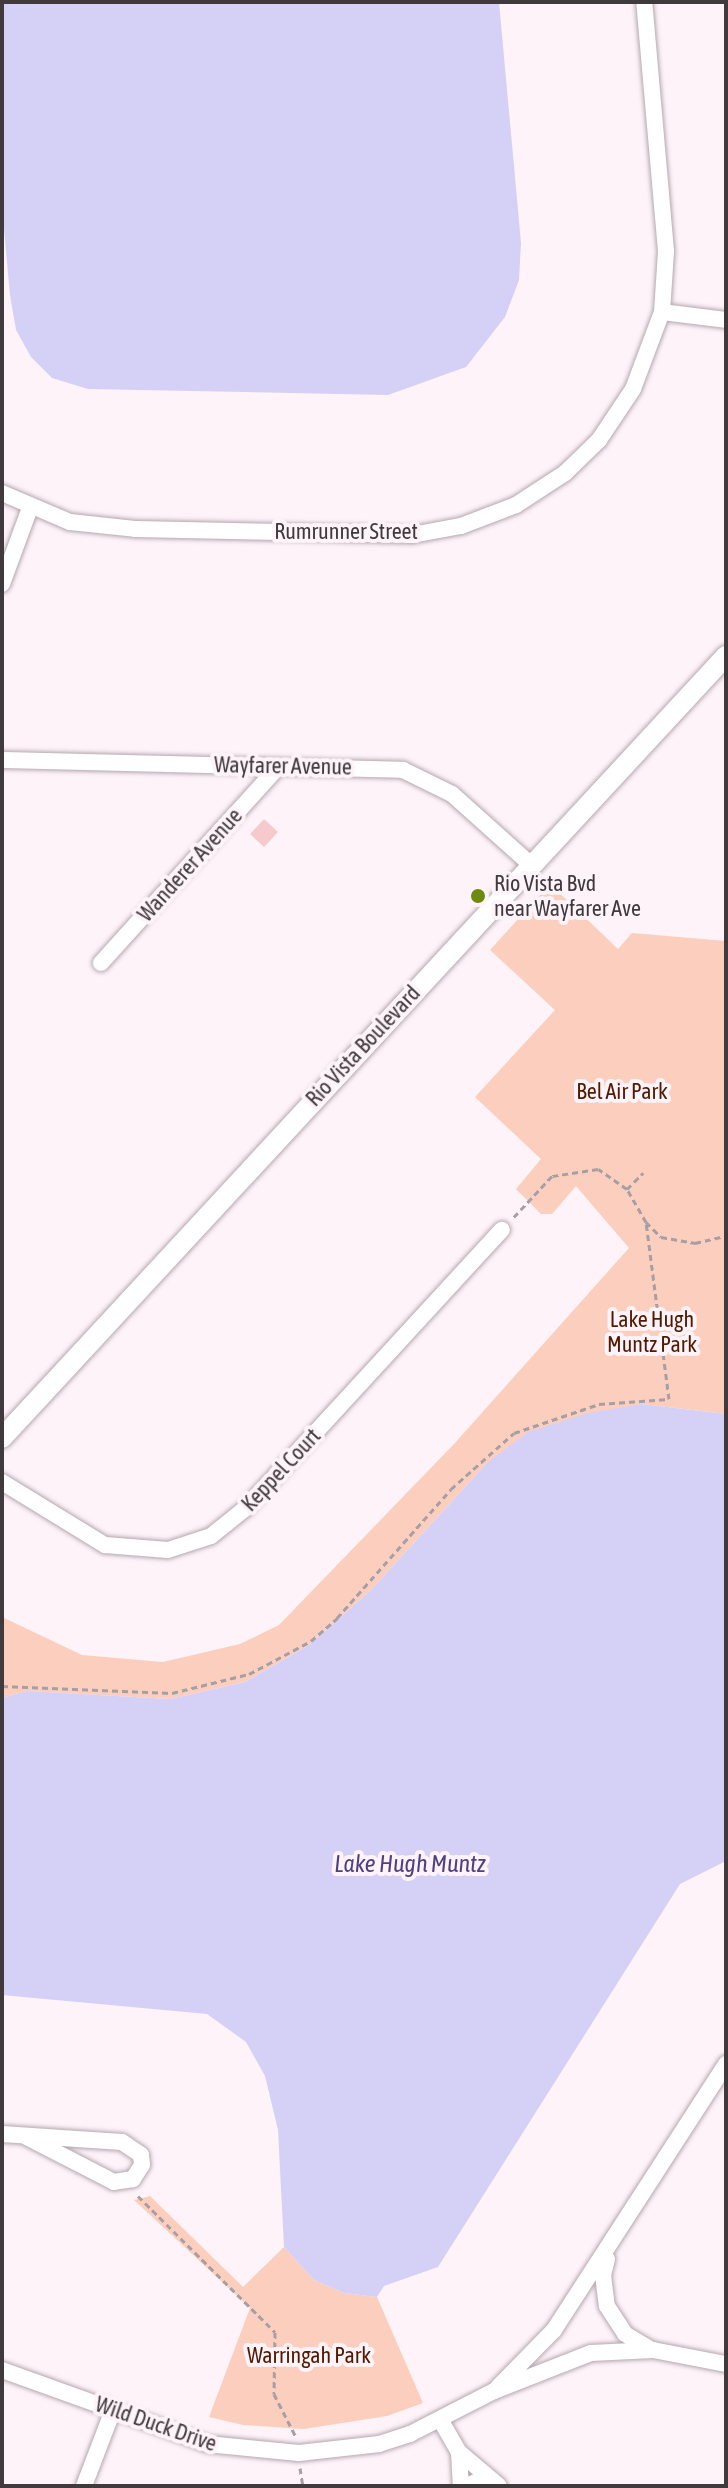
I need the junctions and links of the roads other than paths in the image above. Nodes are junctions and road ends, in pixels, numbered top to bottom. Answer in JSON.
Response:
{"nodes":[{"id":1,"x":644,"y":2,"type":"edge"},
{"id":2,"x":662,"y":312,"type":"junction"},
{"id":3,"x":726,"y":320,"type":"edge"},
{"id":4,"x":2,"y":493,"type":"edge"},
{"id":5,"x":30,"y":508,"type":"junction"},
{"id":6,"x":2,"y":584,"type":"edge"},
{"id":7,"x":725,"y":661,"type":"edge"},
{"id":8,"x":2,"y":760,"type":"edge"},
{"id":9,"x":278,"y":767,"type":"junction"},
{"id":10,"x":531,"y":865,"type":"junction"},
{"id":11,"x":101,"y":963,"type":"dead end"},
{"id":12,"x":502,"y":1230,"type":"road end"},
{"id":13,"x":2,"y":1438,"type":"edge"},
{"id":14,"x":2,"y":1482,"type":"edge"},
{"id":15,"x":726,"y":2064,"type":"edge"},
{"id":16,"x":2,"y":2134,"type":"edge"},
{"id":17,"x":27,"y":2137,"type":"junction"},
{"id":18,"x":610,"y":2248,"type":"junction"},
{"id":19,"x":653,"y":2350,"type":"junction"},
{"id":20,"x":726,"y":2364,"type":"edge"},
{"id":21,"x":2,"y":2370,"type":"edge"},
{"id":22,"x":494,"y":2391,"type":"junction"},
{"id":23,"x":113,"y":2410,"type":"junction"},
{"id":24,"x":441,"y":2421,"type":"junction"},
{"id":25,"x":459,"y":2452,"type":"junction"},
{"id":26,"x":84,"y":2486,"type":"edge"},
{"id":27,"x":461,"y":2486,"type":"edge"},
{"id":28,"x":467,"y":2486,"type":"edge"},
{"id":29,"x":499,"y":2486,"type":"edge"}],
"edges":[{"from":1,"to":2,"type":"street","name":"Rumrunner Street"},
{"from":2,"to":3,"type":"street"},
{"from":2,"to":5,"type":"street","name":"Rumrunner Street"},
{"from":4,"to":5,"type":"street","name":"Rumrunner Street"},
{"from":5,"to":6,"type":"street"},
{"from":7,"to":10,"type":"street","name":"Rio Vista Boulevard"},
{"from":8,"to":9,"type":"street","name":"Wayfarer Avenue"},
{"from":9,"to":10,"type":"street","name":"Wayfarer Avenue"},
{"from":9,"to":11,"type":"street","name":"Wanderer Avenue"},
{"from":10,"to":13,"type":"street","name":"Rio Vista Boulevard"},
{"from":12,"to":14,"type":"street","name":"Keppel Court"},
{"from":15,"to":18,"type":"street","name":"Wild Duck Drive"},
{"from":16,"to":17,"type":"street"},
{"from":17,"to":17,"type":"street"},
{"from":18,"to":19,"type":"street","name":"Wild Duck Drive"},
{"from":18,"to":22,"type":"street","name":"Wild Duck Drive"},
{"from":19,"to":20,"type":"street","name":"Wild Duck Drive"},
{"from":19,"to":22,"type":"street","name":"Wild Duck Drive"},
{"from":21,"to":23,"type":"street","name":"Wild Duck Drive"},
{"from":22,"to":24,"type":"street","name":"Wild Duck Drive"},
{"from":23,"to":24,"type":"street","name":"Wild Duck Drive"},
{"from":23,"to":26,"type":"street"},
{"from":24,"to":25,"type":"street"},
{"from":25,"to":27,"type":"street"},
{"from":25,"to":29,"type":"street"},
{"from":28,"to":29,"type":"street"}]}
